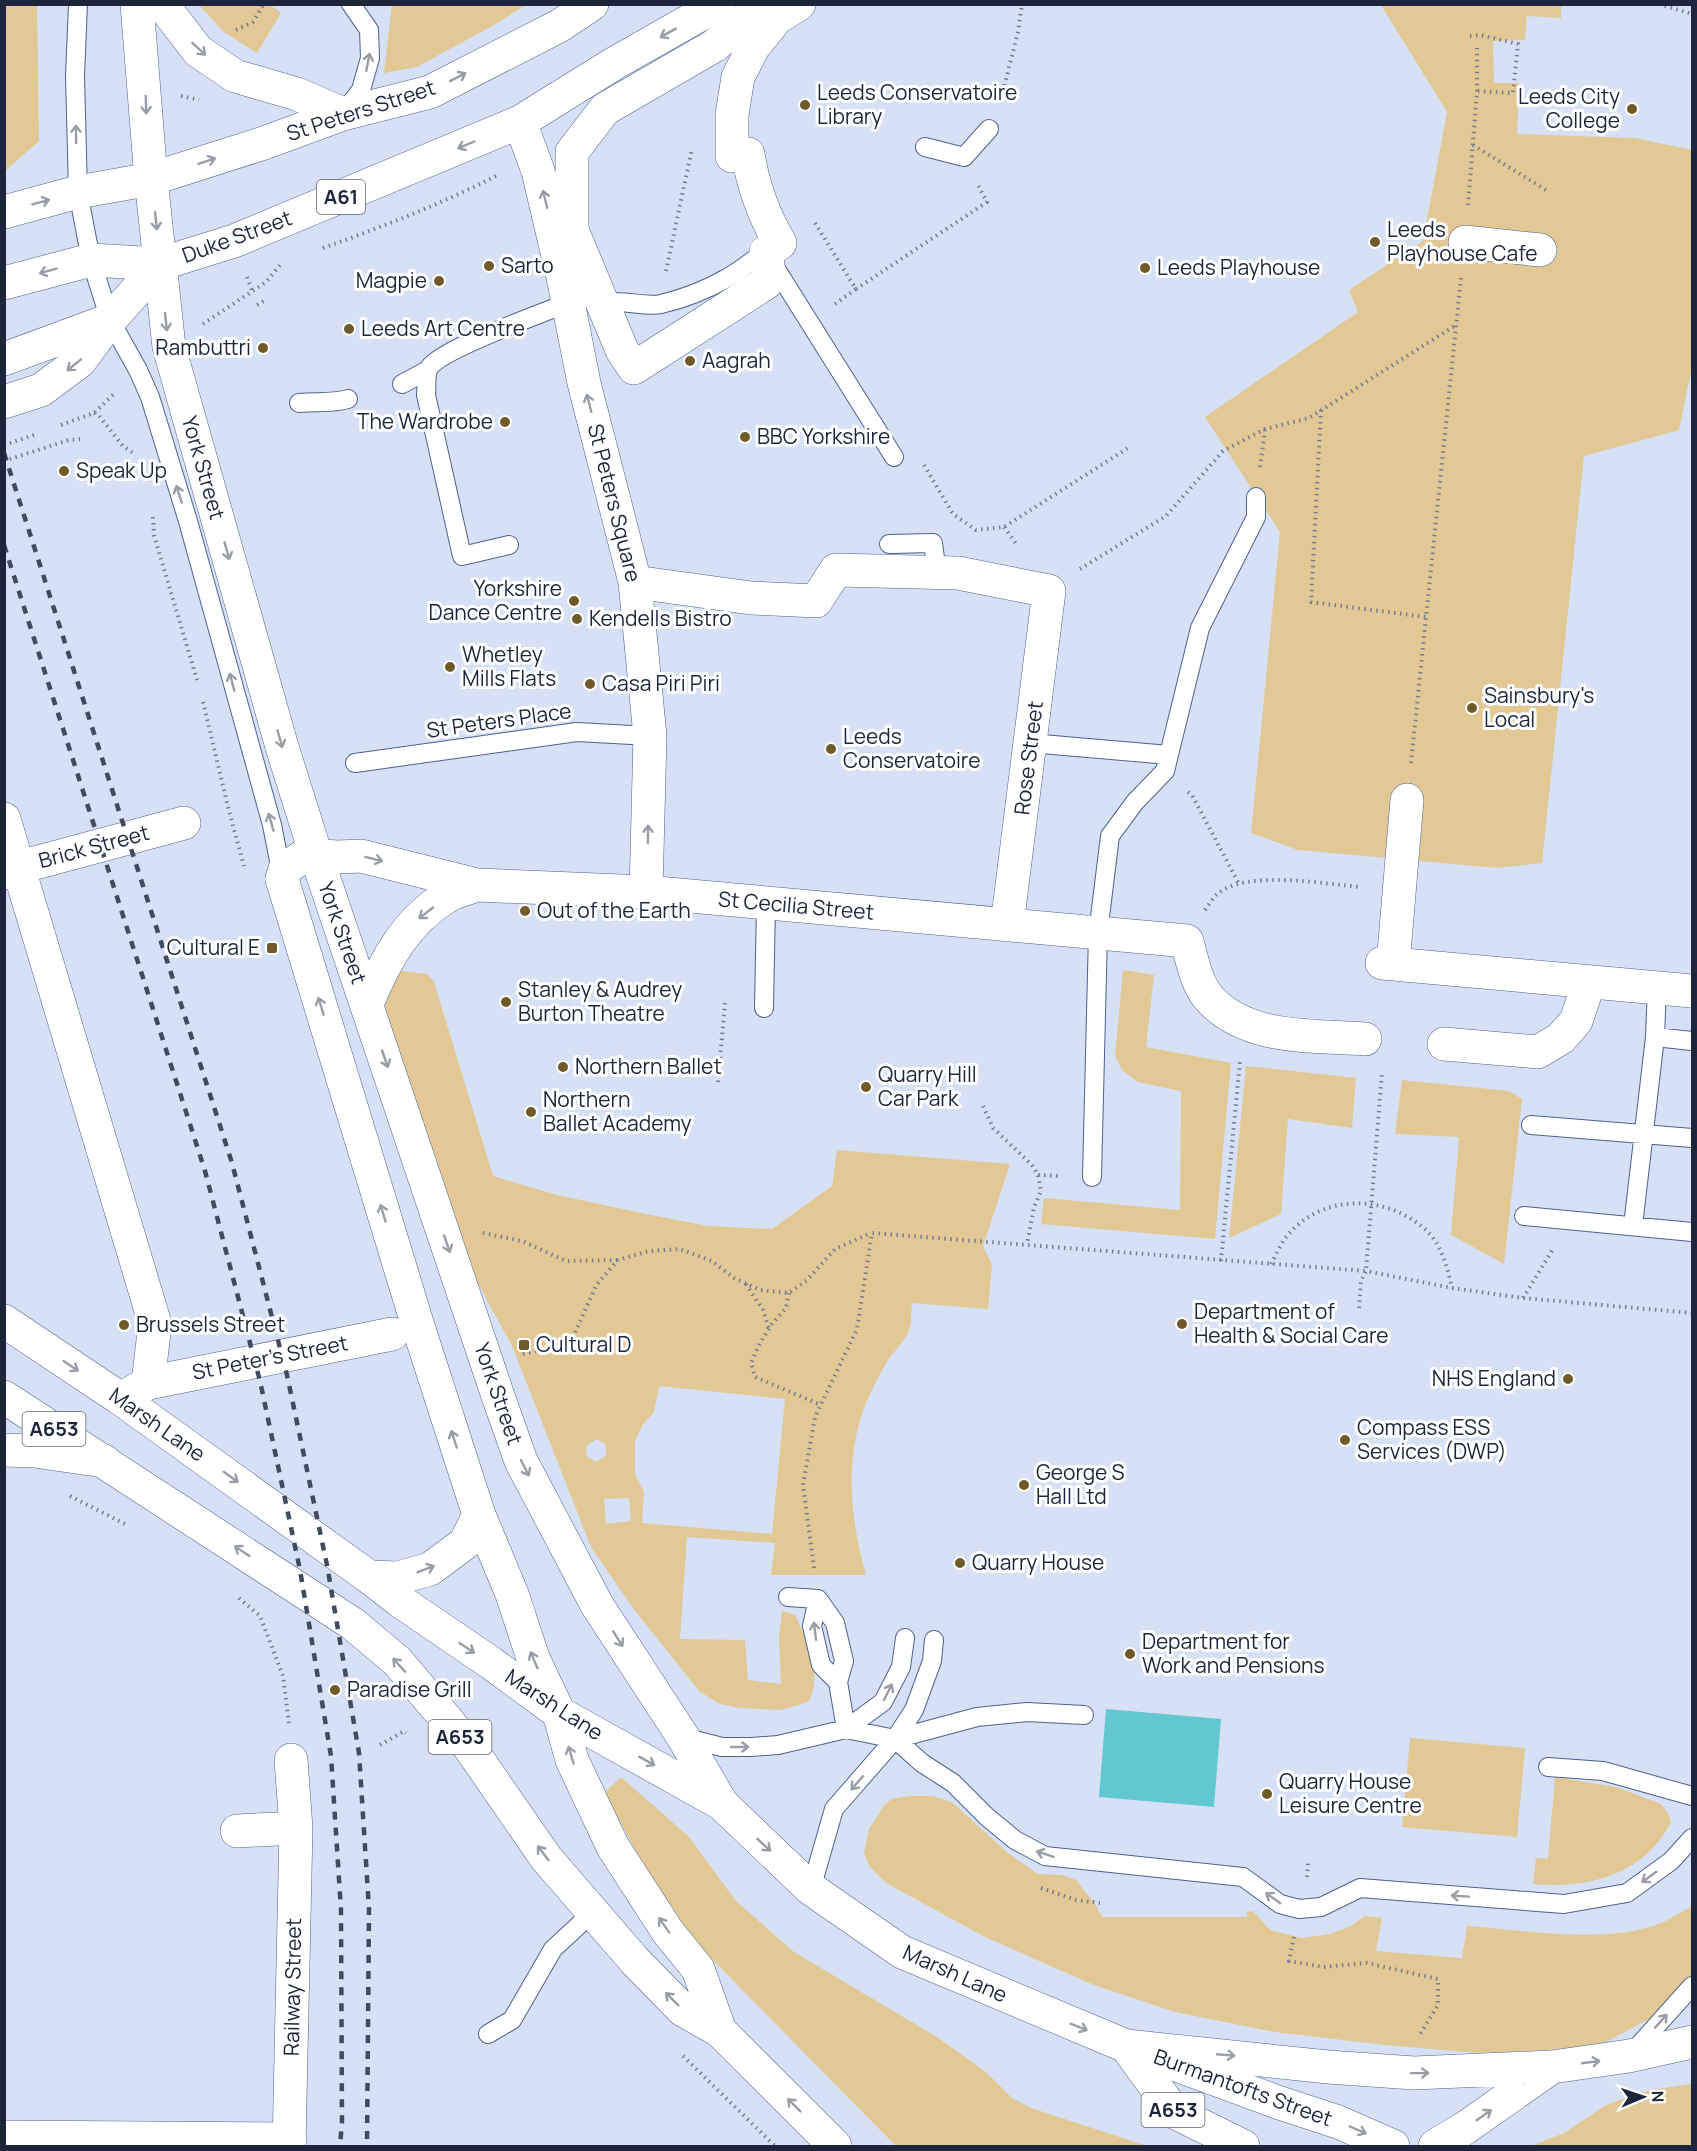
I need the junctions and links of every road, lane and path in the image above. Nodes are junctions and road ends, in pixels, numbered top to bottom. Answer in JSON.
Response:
{"nodes":[{"id":1,"x":78,"y":4,"type":"edge"},
{"id":2,"x":137,"y":4,"type":"edge"},
{"id":3,"x":162,"y":4,"type":"edge"},
{"id":4,"x":264,"y":4,"type":"edge"},
{"id":5,"x":351,"y":4,"type":"edge"},
{"id":6,"x":592,"y":4,"type":"edge"},
{"id":7,"x":718,"y":4,"type":"edge"},
{"id":8,"x":764,"y":4,"type":"edge"},
{"id":9,"x":799,"y":4,"type":"edge"},
{"id":10,"x":1022,"y":4,"type":"edge"},
{"id":11,"x":1659,"y":4,"type":"edge"},
{"id":12,"x":1692,"y":14,"type":"edge"},
{"id":13,"x":234,"y":31,"type":"dead end"},
{"id":14,"x":1470,"y":36,"type":"dead end"},
{"id":15,"x":1477,"y":48,"type":"dead end"},
{"id":16,"x":1478,"y":91,"type":"junction"},
{"id":17,"x":343,"y":114,"type":"junction"},
{"id":18,"x":520,"y":123,"type":"junction"},
{"id":19,"x":989,"y":129,"type":"joint"},
{"id":20,"x":1473,"y":145,"type":"junction"},
{"id":21,"x":692,"y":147,"type":"dead end"},
{"id":22,"x":925,"y":147,"type":"dead end"},
{"id":23,"x":964,"y":157,"type":"junction"},
{"id":24,"x":151,"y":179,"type":"junction"},
{"id":25,"x":1546,"y":190,"type":"dead end"},
{"id":26,"x":78,"y":192,"type":"junction"},
{"id":27,"x":4,"y":212,"type":"edge"},
{"id":28,"x":814,"y":221,"type":"dead end"},
{"id":29,"x":1465,"y":242,"type":"junction"},
{"id":30,"x":775,"y":246,"type":"junction"},
{"id":31,"x":1540,"y":249,"type":"dead end"},
{"id":32,"x":91,"y":260,"type":"junction"},
{"id":33,"x":160,"y":264,"type":"junction"},
{"id":34,"x":4,"y":283,"type":"edge"},
{"id":35,"x":856,"y":289,"type":"junction"},
{"id":36,"x":252,"y":290,"type":"dead end"},
{"id":37,"x":266,"y":300,"type":"dead end"},
{"id":38,"x":603,"y":304,"type":"junction"},
{"id":39,"x":659,"y":304,"type":"junction"},
{"id":40,"x":257,"y":305,"type":"dead end"},
{"id":41,"x":569,"y":311,"type":"junction"},
{"id":42,"x":110,"y":320,"type":"junction"},
{"id":43,"x":809,"y":321,"type":"junction"},
{"id":44,"x":1457,"y":325,"type":"junction"},
{"id":45,"x":195,"y":329,"type":"dead end"},
{"id":46,"x":4,"y":359,"type":"edge"},
{"id":47,"x":428,"y":370,"type":"junction"},
{"id":48,"x":402,"y":384,"type":"dead end"},
{"id":49,"x":120,"y":387,"type":"dead end"},
{"id":50,"x":348,"y":399,"type":"dead end"},
{"id":51,"x":4,"y":402,"type":"edge"},
{"id":52,"x":299,"y":403,"type":"dead end"},
{"id":53,"x":1321,"y":410,"type":"junction"},
{"id":54,"x":94,"y":413,"type":"dead end"},
{"id":55,"x":1265,"y":429,"type":"junction"},
{"id":56,"x":82,"y":439,"type":"dead end"},
{"id":57,"x":1128,"y":448,"type":"dead end"},
{"id":58,"x":894,"y":457,"type":"joint"},
{"id":59,"x":4,"y":461,"type":"edge"},
{"id":60,"x":1256,"y":497,"type":"joint"},
{"id":61,"x":889,"y":543,"type":"dead end"},
{"id":62,"x":509,"y":545,"type":"dead end"},
{"id":63,"x":937,"y":573,"type":"junction"},
{"id":64,"x":635,"y":582,"type":"junction"},
{"id":65,"x":1049,"y":591,"type":"junction"},
{"id":66,"x":1426,"y":617,"type":"junction"},
{"id":67,"x":650,"y":736,"type":"junction"},
{"id":68,"x":1030,"y":743,"type":"junction"},
{"id":69,"x":355,"y":763,"type":"dead end"},
{"id":70,"x":1167,"y":763,"type":"junction"},
{"id":71,"x":1407,"y":800,"type":"joint"},
{"id":72,"x":4,"y":819,"type":"edge"},
{"id":73,"x":184,"y":823,"type":"dead end"},
{"id":74,"x":316,"y":855,"type":"junction"},
{"id":75,"x":12,"y":870,"type":"edge"},
{"id":76,"x":282,"y":879,"type":"junction"},
{"id":77,"x":477,"y":885,"type":"junction"},
{"id":78,"x":1400,"y":890,"type":"junction"},
{"id":79,"x":646,"y":892,"type":"junction"},
{"id":80,"x":766,"y":904,"type":"junction"},
{"id":81,"x":1008,"y":925,"type":"junction"},
{"id":82,"x":1098,"y":933,"type":"junction"},
{"id":83,"x":1589,"y":982,"type":"junction"},
{"id":84,"x":1657,"y":987,"type":"junction"},
{"id":85,"x":1692,"y":991,"type":"edge"},
{"id":86,"x":724,"y":1003,"type":"dead end"},
{"id":87,"x":367,"y":1004,"type":"junction"},
{"id":88,"x":764,"y":1008,"type":"dead end"},
{"id":89,"x":1244,"y":1024,"type":"junction"},
{"id":90,"x":1655,"y":1037,"type":"junction"},
{"id":91,"x":1692,"y":1041,"type":"edge"},
{"id":92,"x":1444,"y":1044,"type":"dead end"},
{"id":93,"x":1374,"y":1051,"type":"joint"},
{"id":94,"x":718,"y":1082,"type":"dead end"},
{"id":95,"x":983,"y":1106,"type":"dead end"},
{"id":96,"x":1531,"y":1125,"type":"dead end"},
{"id":97,"x":1643,"y":1134,"type":"junction"},
{"id":98,"x":1692,"y":1138,"type":"edge"},
{"id":99,"x":1092,"y":1178,"type":"dead end"},
{"id":100,"x":1372,"y":1203,"type":"junction"},
{"id":101,"x":1524,"y":1216,"type":"dead end"},
{"id":102,"x":1570,"y":1220,"type":"junction"},
{"id":103,"x":1633,"y":1226,"type":"junction"},
{"id":104,"x":476,"y":1231,"type":"dead end"},
{"id":105,"x":1692,"y":1232,"type":"edge"},
{"id":106,"x":872,"y":1233,"type":"junction"},
{"id":107,"x":1027,"y":1245,"type":"junction"},
{"id":108,"x":618,"y":1260,"type":"junction"},
{"id":109,"x":1221,"y":1261,"type":"junction"},
{"id":110,"x":1271,"y":1264,"type":"junction"},
{"id":111,"x":1366,"y":1271,"type":"junction"},
{"id":112,"x":746,"y":1283,"type":"junction"},
{"id":113,"x":1452,"y":1288,"type":"junction"},
{"id":114,"x":789,"y":1293,"type":"junction"},
{"id":115,"x":1523,"y":1298,"type":"junction"},
{"id":116,"x":1359,"y":1308,"type":"dead end"},
{"id":117,"x":1692,"y":1313,"type":"edge"},
{"id":118,"x":769,"y":1329,"type":"junction"},
{"id":119,"x":10,"y":1332,"type":"edge"},
{"id":120,"x":382,"y":1336,"type":"dead end"},
{"id":121,"x":519,"y":1355,"type":"dead end"},
{"id":122,"x":134,"y":1391,"type":"junction"},
{"id":123,"x":4,"y":1397,"type":"edge"},
{"id":124,"x":821,"y":1405,"type":"junction"},
{"id":125,"x":4,"y":1450,"type":"edge"},
{"id":126,"x":104,"y":1461,"type":"junction"},
{"id":127,"x":68,"y":1495,"type":"dead end"},
{"id":128,"x":478,"y":1515,"type":"junction"},
{"id":129,"x":129,"y":1526,"type":"dead end"},
{"id":130,"x":369,"y":1576,"type":"junction"},
{"id":131,"x":233,"y":1593,"type":"dead end"},
{"id":132,"x":788,"y":1597,"type":"dead end"},
{"id":133,"x":818,"y":1599,"type":"junction"},
{"id":134,"x":905,"y":1638,"type":"dead end"},
{"id":135,"x":934,"y":1640,"type":"dead end"},
{"id":136,"x":559,"y":1713,"type":"junction"},
{"id":137,"x":1084,"y":1715,"type":"dead end"},
{"id":138,"x":846,"y":1729,"type":"junction"},
{"id":139,"x":412,"y":1737,"type":"dead end"},
{"id":140,"x":683,"y":1737,"type":"junction"},
{"id":141,"x":895,"y":1739,"type":"junction"},
{"id":142,"x":291,"y":1744,"type":"joint"},
{"id":143,"x":380,"y":1745,"type":"dead end"},
{"id":144,"x":1548,"y":1767,"type":"dead end"},
{"id":145,"x":1692,"y":1796,"type":"edge"},
{"id":146,"x":722,"y":1804,"type":"junction"},
{"id":147,"x":296,"y":1828,"type":"junction"},
{"id":148,"x":237,"y":1831,"type":"dead end"},
{"id":149,"x":1692,"y":1838,"type":"edge"},
{"id":150,"x":1308,"y":1863,"type":"dead end"},
{"id":151,"x":811,"y":1889,"type":"junction"},
{"id":152,"x":1049,"y":1892,"type":"dead end"},
{"id":153,"x":1100,"y":1903,"type":"dead end"},
{"id":154,"x":1299,"y":1909,"type":"junction"},
{"id":155,"x":592,"y":1913,"type":"junction"},
{"id":156,"x":1692,"y":1986,"type":"edge"},
{"id":157,"x":720,"y":2031,"type":"junction"},
{"id":158,"x":488,"y":2034,"type":"dead end"},
{"id":159,"x":1692,"y":2042,"type":"edge"},
{"id":160,"x":1415,"y":2043,"type":"dead end"},
{"id":161,"x":1126,"y":2046,"type":"junction"},
{"id":162,"x":1629,"y":2056,"type":"junction"},
{"id":163,"x":1552,"y":2067,"type":"junction"},
{"id":164,"x":4,"y":2137,"type":"edge"},
{"id":165,"x":289,"y":2143,"type":"edge"},
{"id":166,"x":835,"y":2146,"type":"edge"},
{"id":167,"x":1243,"y":2146,"type":"edge"},
{"id":168,"x":1393,"y":2146,"type":"edge"},
{"id":169,"x":1435,"y":2146,"type":"edge"}],
"edges":[{"from":26,"to":1,"type":"lane","name":"York Street","one_way":true},
{"from":2,"to":24,"type":"main road","name":"York Street","one_way":true},
{"from":3,"to":17,"type":"main road","one_way":true},
{"from":4,"to":13,"type":"path"},
{"from":17,"to":5,"type":"lane","one_way":true},
{"from":17,"to":6,"type":"main road","name":"St Peters Street","one_way":true},
{"from":7,"to":18,"type":"main road","number":"A61","one_way":true},
{"from":8,"to":38,"type":"main road"},
{"from":9,"to":30,"type":"main road"},
{"from":10,"to":19,"type":"path"},
{"from":11,"to":12,"type":"path"},
{"from":14,"to":16,"type":"path"},
{"from":15,"to":16,"type":"path"},
{"from":16,"to":20,"type":"path"},
{"from":24,"to":17,"type":"main road","name":"St Peters Street","one_way":true},
{"from":18,"to":33,"type":"main road","name":"Duke Street","number":"A61","one_way":true},
{"from":41,"to":18,"type":"main road","name":"St Peters Square","one_way":true},
{"from":19,"to":23,"type":"lane"},
{"from":20,"to":25,"type":"path"},
{"from":20,"to":29,"type":"path"},
{"from":21,"to":39,"type":"path"},
{"from":22,"to":23,"type":"lane"},
{"from":23,"to":35,"type":"path"},
{"from":24,"to":26,"type":"main road"},
{"from":24,"to":33,"type":"main road","name":"York Street","one_way":true},
{"from":27,"to":26,"type":"main road","one_way":true},
{"from":26,"to":32,"type":"lane","name":"York Street"},
{"from":28,"to":35,"type":"path"},
{"from":29,"to":31,"type":"main road"},
{"from":29,"to":44,"type":"path"},
{"from":30,"to":38,"type":"main road"},
{"from":30,"to":39,"type":"lane"},
{"from":30,"to":43,"type":"lane"},
{"from":32,"to":33,"type":"main road"},
{"from":32,"to":34,"type":"main road","one_way":true},
{"from":32,"to":42,"type":"lane","name":"York Street"},
{"from":33,"to":42,"type":"main road","name":"Duke Street"},
{"from":33,"to":74,"type":"main road","name":"York Street","one_way":true},
{"from":35,"to":43,"type":"path"},
{"from":36,"to":45,"type":"path"},
{"from":37,"to":40,"type":"path"},
{"from":38,"to":39,"type":"lane"},
{"from":38,"to":41,"type":"lane"},
{"from":41,"to":47,"type":"lane"},
{"from":64,"to":41,"type":"main road","name":"St Peters Square","one_way":true},
{"from":42,"to":46,"type":"main road","name":"Duke Street"},
{"from":42,"to":51,"type":"main road","one_way":true},
{"from":76,"to":42,"type":"lane","name":"York Street","one_way":true},
{"from":43,"to":58,"type":"lane"},
{"from":44,"to":53,"type":"path"},
{"from":44,"to":66,"type":"path"},
{"from":47,"to":48,"type":"lane"},
{"from":47,"to":62,"type":"lane"},
{"from":49,"to":54,"type":"path"},
{"from":50,"to":52,"type":"lane"},
{"from":53,"to":55,"type":"path"},
{"from":53,"to":66,"type":"path"},
{"from":55,"to":60,"type":"path"},
{"from":55,"to":65,"type":"path"},
{"from":56,"to":59,"type":"path"},
{"from":57,"to":58,"type":"path"},
{"from":60,"to":70,"type":"lane"},
{"from":61,"to":63,"type":"lane"},
{"from":63,"to":64,"type":"main road"},
{"from":63,"to":65,"type":"main road"},
{"from":64,"to":67,"type":"main road","name":"St Peters Square"},
{"from":65,"to":68,"type":"main road","name":"Rose Street"},
{"from":66,"to":71,"type":"path"},
{"from":67,"to":69,"type":"lane","name":"St Peters Place"},
{"from":79,"to":67,"type":"main road","name":"St Peters Square","one_way":true},
{"from":68,"to":70,"type":"lane"},
{"from":68,"to":81,"type":"main road","name":"Rose Street"},
{"from":70,"to":78,"type":"path"},
{"from":70,"to":82,"type":"lane"},
{"from":71,"to":78,"type":"main road"},
{"from":72,"to":75,"type":"main road"},
{"from":73,"to":75,"type":"main road","name":"Brick Street"},
{"from":74,"to":76,"type":"main road","name":"St Cecilia Street"},
{"from":74,"to":77,"type":"main road","name":"St Cecilia Street","one_way":true},
{"from":74,"to":87,"type":"main road","name":"York Street"},
{"from":75,"to":122,"type":"main road"},
{"from":128,"to":76,"type":"main road","name":"York Street","one_way":true},
{"from":77,"to":79,"type":"main road","name":"St Cecilia Street"},
{"from":77,"to":87,"type":"main road","name":"St Cecilia Street","one_way":true},
{"from":78,"to":83,"type":"main road"},
{"from":79,"to":80,"type":"main road","name":"St Cecilia Street"},
{"from":80,"to":81,"type":"main road","name":"St Cecilia Street"},
{"from":80,"to":88,"type":"lane"},
{"from":81,"to":82,"type":"main road","name":"St Cecilia Street"},
{"from":82,"to":89,"type":"main road","name":"St Cecilia Street"},
{"from":82,"to":99,"type":"lane"},
{"from":83,"to":84,"type":"main road"},
{"from":83,"to":92,"type":"main road"},
{"from":84,"to":85,"type":"main road"},
{"from":84,"to":90,"type":"lane"},
{"from":86,"to":94,"type":"path"},
{"from":87,"to":140,"type":"main road","name":"York Street","one_way":true},
{"from":89,"to":93,"type":"main road"},
{"from":89,"to":109,"type":"path"},
{"from":90,"to":91,"type":"lane"},
{"from":90,"to":97,"type":"lane"},
{"from":93,"to":100,"type":"path"},
{"from":95,"to":107,"type":"path"},
{"from":96,"to":97,"type":"lane"},
{"from":97,"to":98,"type":"lane"},
{"from":97,"to":103,"type":"lane"},
{"from":100,"to":110,"type":"path"},
{"from":100,"to":111,"type":"path"},
{"from":100,"to":113,"type":"path"},
{"from":101,"to":102,"type":"lane"},
{"from":102,"to":103,"type":"lane"},
{"from":102,"to":115,"type":"path"},
{"from":103,"to":105,"type":"lane"},
{"from":104,"to":108,"type":"path"},
{"from":106,"to":107,"type":"path"},
{"from":106,"to":114,"type":"path"},
{"from":106,"to":124,"type":"path"},
{"from":107,"to":109,"type":"path"},
{"from":108,"to":112,"type":"path"},
{"from":108,"to":121,"type":"path"},
{"from":109,"to":110,"type":"path"},
{"from":110,"to":111,"type":"path"},
{"from":111,"to":113,"type":"path"},
{"from":111,"to":116,"type":"path"},
{"from":112,"to":114,"type":"path"},
{"from":112,"to":118,"type":"path"},
{"from":113,"to":115,"type":"path"},
{"from":114,"to":118,"type":"path"},
{"from":115,"to":117,"type":"path"},
{"from":118,"to":124,"type":"path"},
{"from":119,"to":122,"type":"main road","name":"Marsh Lane","number":"A653","one_way":true},
{"from":120,"to":122,"type":"main road","name":"St Peter's Street"},
{"from":122,"to":130,"type":"main road","name":"Marsh Lane","number":"A653","one_way":true},
{"from":123,"to":126,"type":"main road","number":"A653"},
{"from":124,"to":133,"type":"path"},
{"from":125,"to":126,"type":"main road"},
{"from":155,"to":126,"type":"main road","number":"A653","one_way":true},
{"from":127,"to":129,"type":"path"},
{"from":130,"to":128,"type":"main road","one_way":true},
{"from":136,"to":128,"type":"main road","name":"York Street","one_way":true},
{"from":130,"to":136,"type":"main road","name":"Marsh Lane","number":"A653","one_way":true},
{"from":131,"to":142,"type":"path"},
{"from":132,"to":133,"type":"lane"},
{"from":133,"to":138,"type":"lane"},
{"from":138,"to":134,"type":"lane","one_way":true},
{"from":135,"to":141,"type":"lane"},
{"from":136,"to":146,"type":"main road","name":"Marsh Lane","number":"A653","one_way":true},
{"from":157,"to":136,"type":"main road","name":"York Street","one_way":true},
{"from":137,"to":141,"type":"lane"},
{"from":140,"to":138,"type":"lane","one_way":true},
{"from":138,"to":141,"type":"lane"},
{"from":139,"to":143,"type":"path"},
{"from":140,"to":146,"type":"main road","name":"York Street"},
{"from":141,"to":151,"type":"lane","one_way":true},
{"from":154,"to":141,"type":"lane","one_way":true},
{"from":142,"to":147,"type":"main road","name":"Railway Street"},
{"from":144,"to":145,"type":"lane"},
{"from":146,"to":151,"type":"main road","name":"Marsh Lane","number":"A653","one_way":true},
{"from":147,"to":148,"type":"main road"},
{"from":147,"to":165,"type":"main road","name":"Railway Street"},
{"from":149,"to":154,"type":"lane","one_way":true},
{"from":150,"to":154,"type":"path"},
{"from":151,"to":161,"type":"main road","name":"Marsh Lane","number":"A653","one_way":true},
{"from":152,"to":153,"type":"path"},
{"from":154,"to":160,"type":"path"},
{"from":157,"to":155,"type":"main road","number":"A653","one_way":true},
{"from":155,"to":158,"type":"lane"},
{"from":162,"to":156,"type":"lane","one_way":true},
{"from":166,"to":157,"type":"main road","number":"A653","one_way":true},
{"from":159,"to":162,"type":"main road"},
{"from":161,"to":163,"type":"main road","one_way":true},
{"from":161,"to":167,"type":"main road","number":"A653"},
{"from":161,"to":168,"type":"main road","name":"Burmantofts Street","one_way":true},
{"from":163,"to":162,"type":"main road","one_way":true},
{"from":169,"to":163,"type":"main road","one_way":true},
{"from":164,"to":165,"type":"main road"}]}
